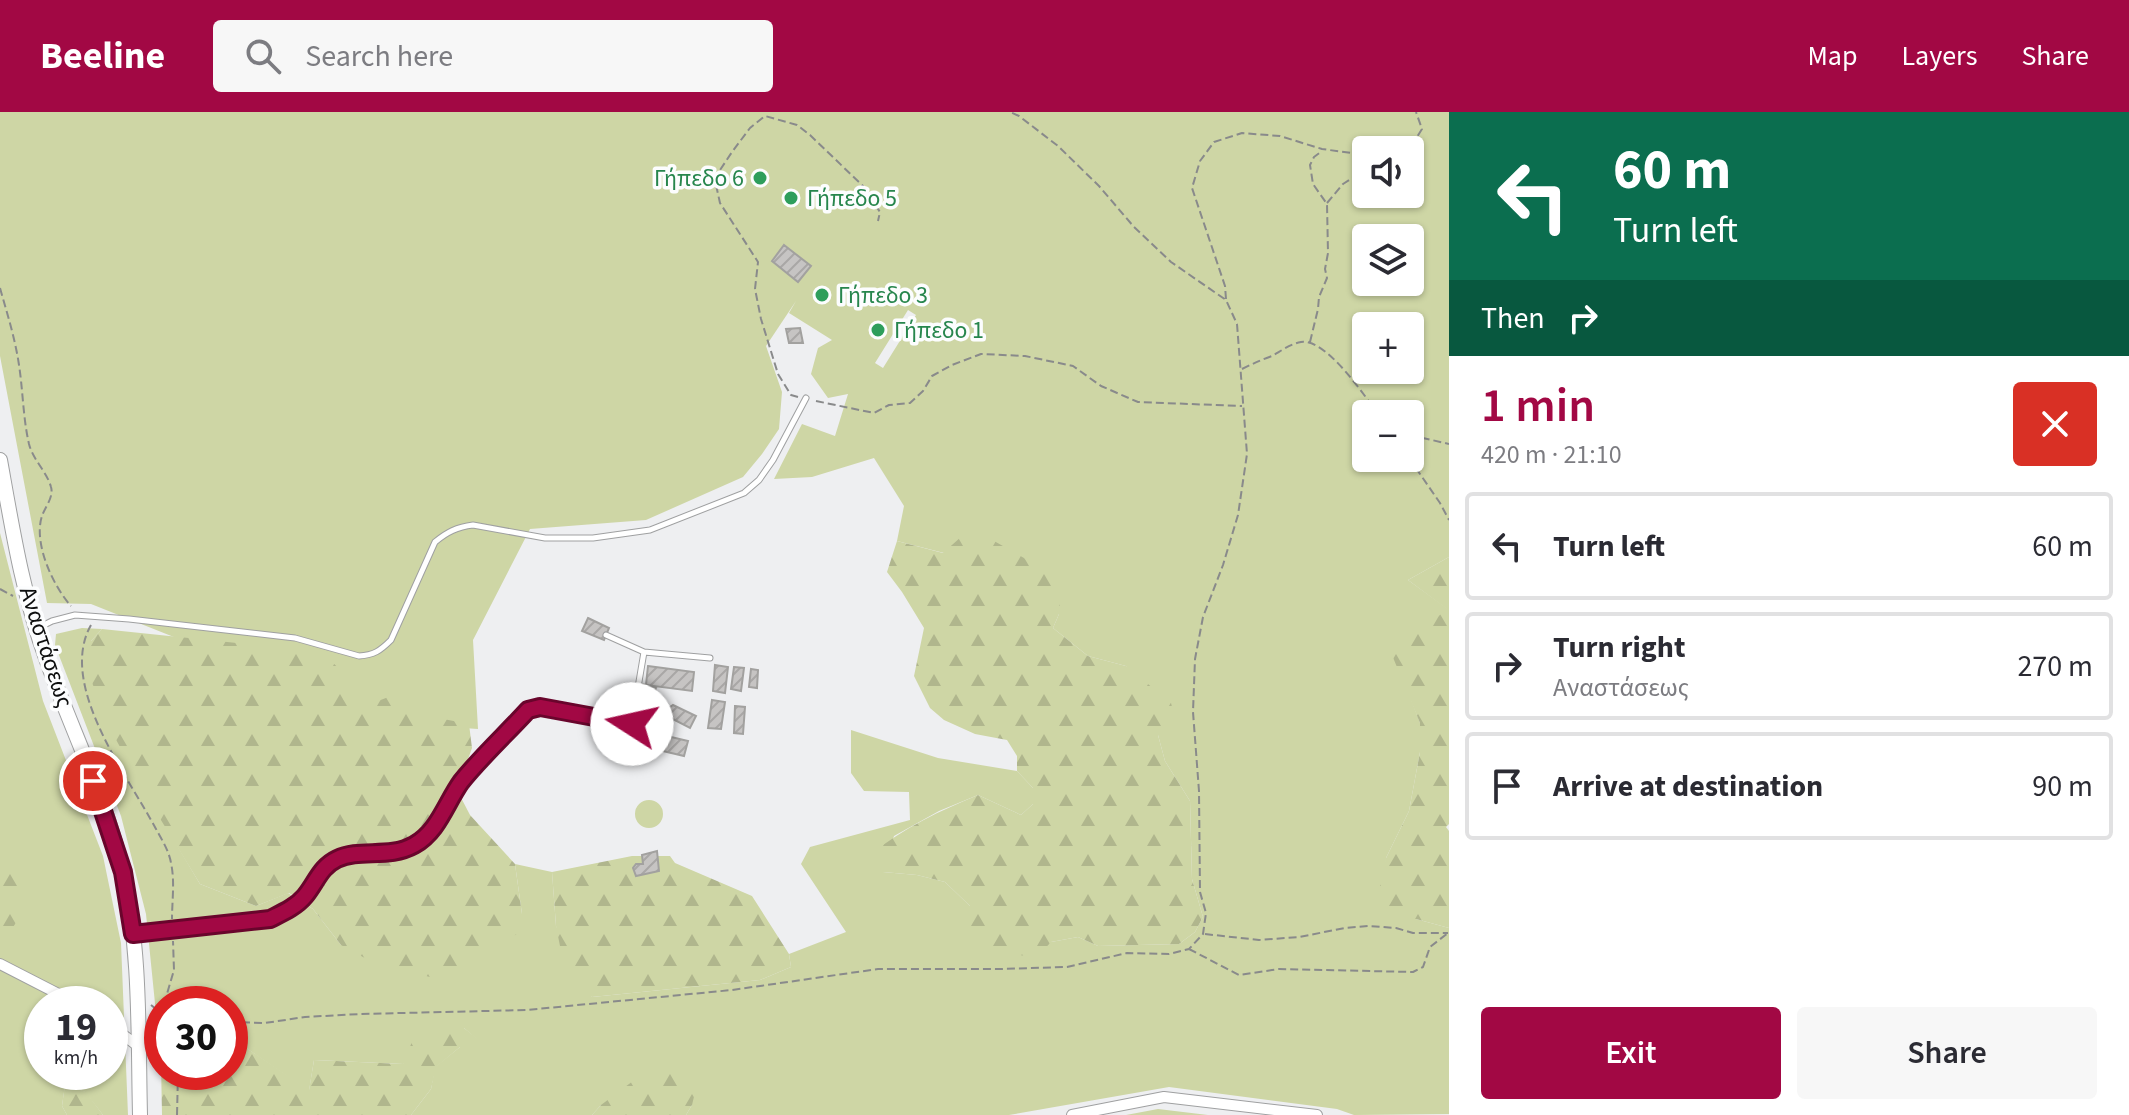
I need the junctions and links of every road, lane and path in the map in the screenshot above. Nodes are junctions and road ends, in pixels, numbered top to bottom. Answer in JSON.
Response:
{"nodes":[{"id":1,"x":1010,"y":112,"type":"edge"},
{"id":2,"x":1416,"y":112,"type":"edge"},
{"id":3,"x":1418,"y":136,"type":"edge"},
{"id":4,"x":1322,"y":149,"type":"junction"},
{"id":5,"x":1352,"y":153,"type":"edge"},
{"id":6,"x":1352,"y":178,"type":"edge"},
{"id":7,"x":1327,"y":204,"type":"junction"},
{"id":8,"x":878,"y":221,"type":"dead end"},
{"id":9,"x":0,"y":288,"type":"edge"},
{"id":10,"x":1226,"y":300,"type":"junction"},
{"id":11,"x":1310,"y":342,"type":"junction"},
{"id":12,"x":1241,"y":370,"type":"junction"},
{"id":13,"x":806,"y":398,"type":"junction"},
{"id":14,"x":1367,"y":400,"type":"edge"},
{"id":15,"x":1242,"y":406,"type":"junction"},
{"id":16,"x":1424,"y":438,"type":"edge"},
{"id":17,"x":1449,"y":444,"type":"edge"},
{"id":18,"x":0,"y":460,"type":"edge"},
{"id":19,"x":1419,"y":472,"type":"edge"},
{"id":20,"x":1449,"y":520,"type":"edge"},
{"id":21,"x":80,"y":616,"type":"junction"},
{"id":22,"x":96,"y":617,"type":"junction"},
{"id":23,"x":37,"y":628,"type":"junction"},
{"id":24,"x":606,"y":635,"type":"dead end"},
{"id":25,"x":644,"y":652,"type":"junction"},
{"id":26,"x":710,"y":658,"type":"dead end"},
{"id":27,"x":632,"y":724,"type":"joint"},
{"id":28,"x":172,"y":930,"type":"junction"},
{"id":29,"x":1449,"y":933,"type":"edge"},
{"id":30,"x":133,"y":934,"type":"junction"},
{"id":31,"x":1203,"y":934,"type":"junction"},
{"id":32,"x":1189,"y":949,"type":"junction"},
{"id":33,"x":0,"y":964,"type":"edge"},
{"id":34,"x":43,"y":986,"type":"edge"},
{"id":35,"x":169,"y":986,"type":"edge"},
{"id":36,"x":248,"y":1023,"type":"edge"},
{"id":37,"x":128,"y":1038,"type":"edge"},
{"id":38,"x":138,"y":1046,"type":"junction"},
{"id":39,"x":178,"y":1090,"type":"edge"},
{"id":40,"x":140,"y":1115,"type":"edge"},
{"id":41,"x":177,"y":1115,"type":"edge"},
{"id":42,"x":1072,"y":1115,"type":"edge"},
{"id":43,"x":1317,"y":1115,"type":"edge"}],
"edges":[{"from":1,"to":10,"type":"path"},
{"from":2,"to":3,"type":"path"},
{"from":4,"to":5,"type":"path"},
{"from":4,"to":7,"type":"path"},
{"from":4,"to":10,"type":"path"},
{"from":6,"to":7,"type":"path"},
{"from":7,"to":11,"type":"path"},
{"from":8,"to":13,"type":"path"},
{"from":9,"to":21,"type":"path"},
{"from":10,"to":12,"type":"path"},
{"from":11,"to":12,"type":"path"},
{"from":11,"to":14,"type":"path"},
{"from":12,"to":15,"type":"path"},
{"from":13,"to":15,"type":"path"},
{"from":13,"to":22,"type":"lane"},
{"from":15,"to":31,"type":"path"},
{"from":16,"to":17,"type":"path"},
{"from":18,"to":23,"type":"street","name":"Αναστάσεως"},
{"from":19,"to":20,"type":"path"},
{"from":21,"to":22,"type":"lane"},
{"from":21,"to":23,"type":"lane"},
{"from":22,"to":28,"type":"path"},
{"from":23,"to":30,"type":"street","name":"Αναστάσεως"},
{"from":24,"to":25,"type":"lane"},
{"from":25,"to":26,"type":"lane"},
{"from":25,"to":27,"type":"lane"},
{"from":27,"to":28,"type":"street"},
{"from":28,"to":30,"type":"street"},
{"from":28,"to":35,"type":"path"},
{"from":29,"to":31,"type":"path"},
{"from":29,"to":32,"type":"path"},
{"from":30,"to":38,"type":"street","name":"Αναστάσεως"},
{"from":31,"to":32,"type":"path"},
{"from":32,"to":36,"type":"path"},
{"from":33,"to":34,"type":"street"},
{"from":37,"to":38,"type":"street"},
{"from":38,"to":40,"type":"street","name":"Αναστάσεως"},
{"from":39,"to":41,"type":"path"},
{"from":42,"to":43,"type":"street"}]}
